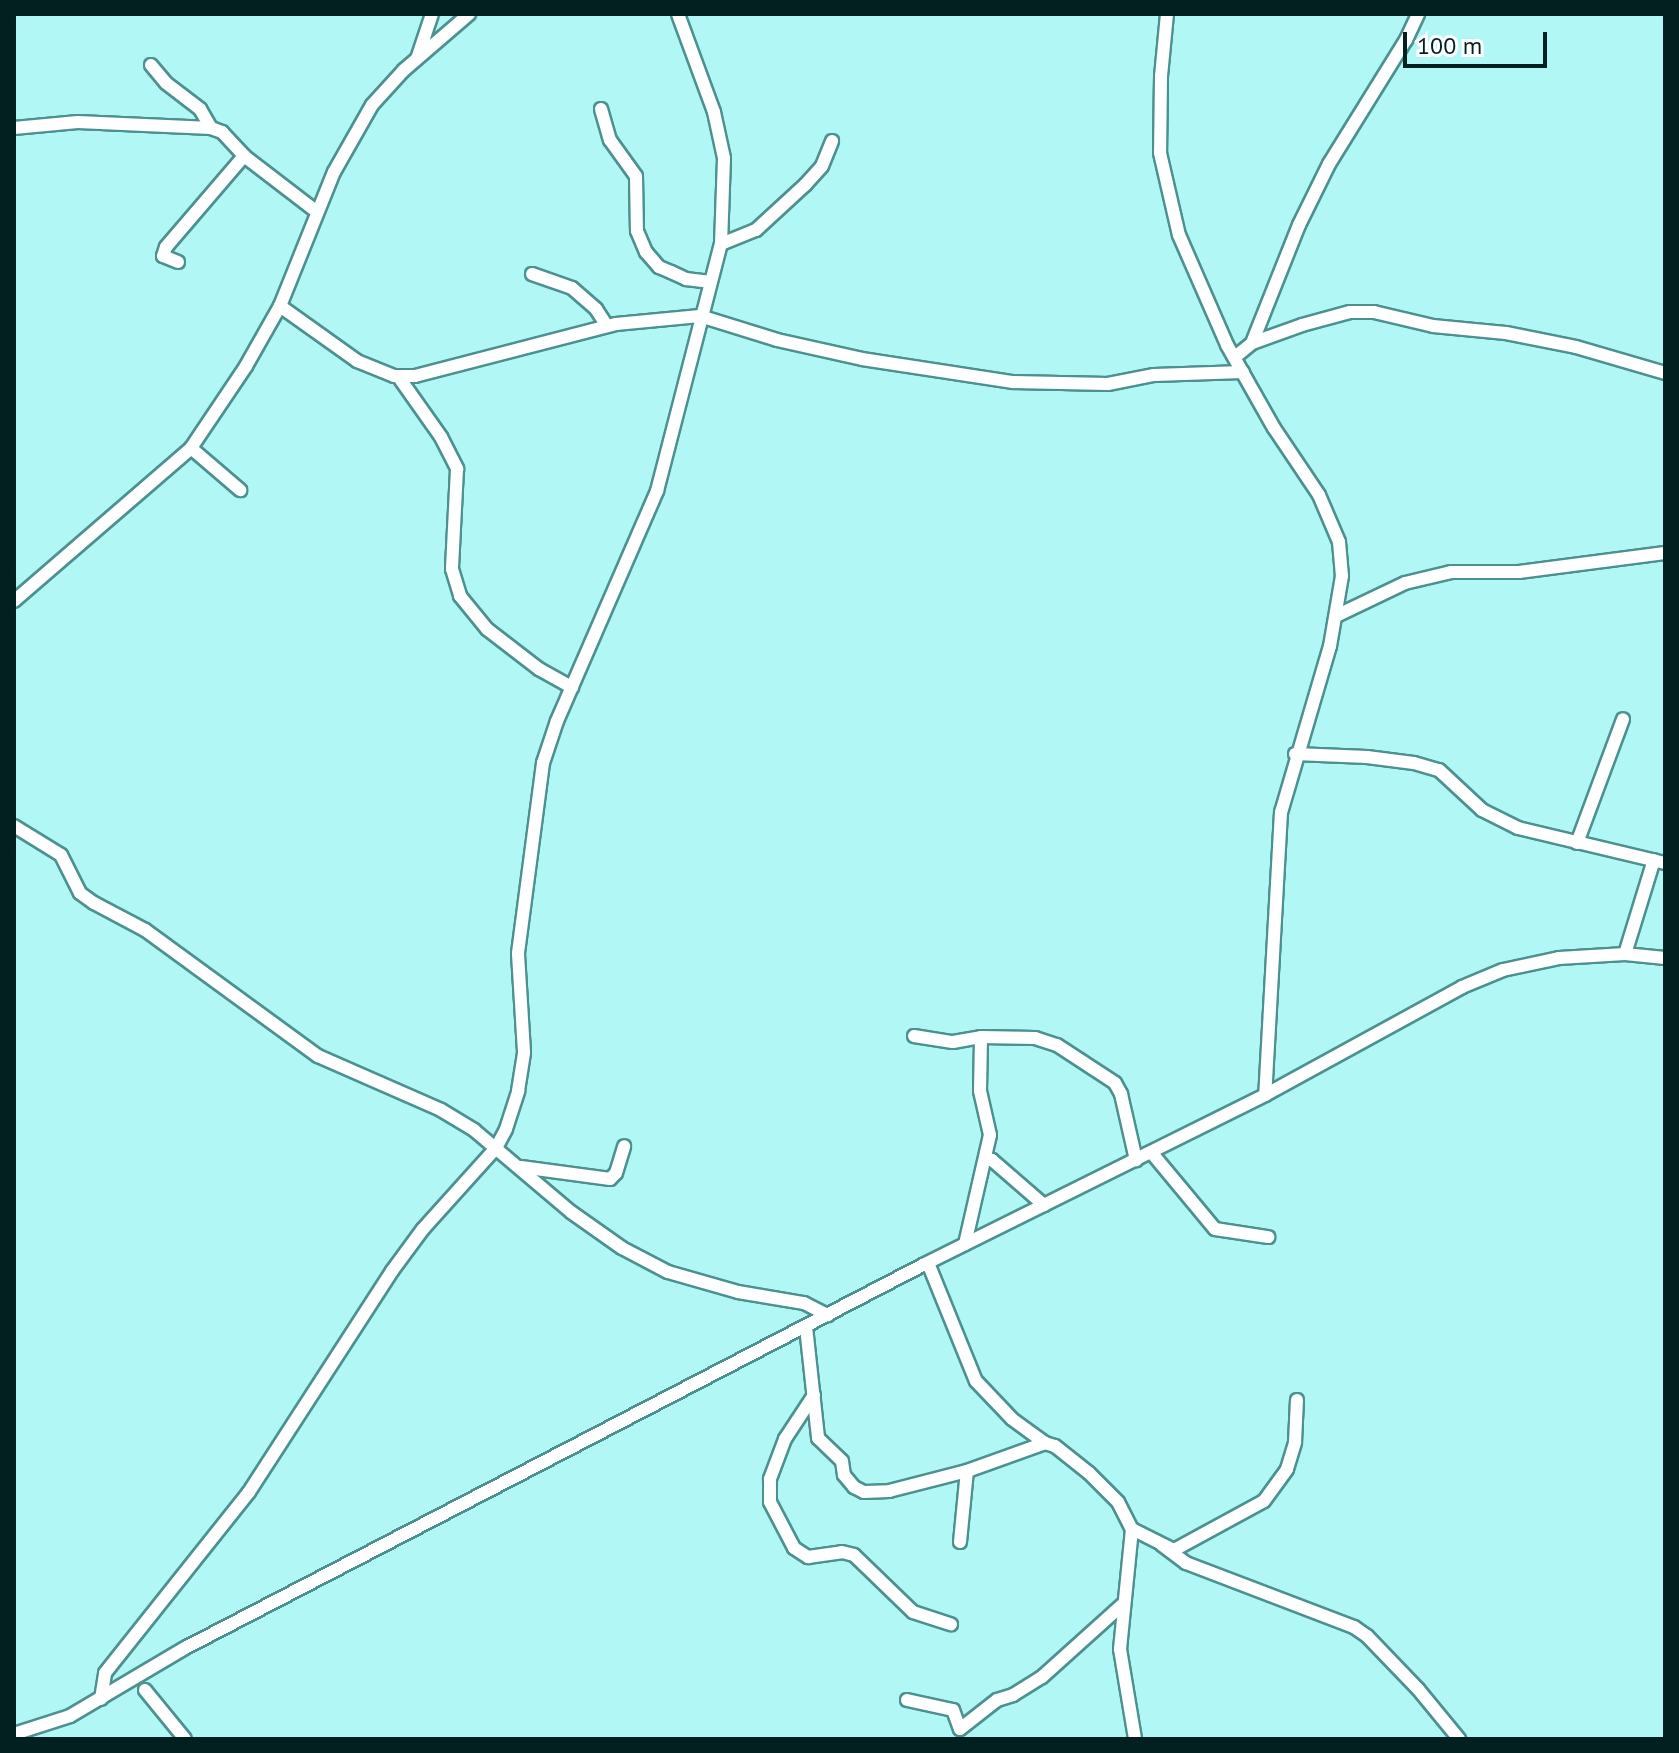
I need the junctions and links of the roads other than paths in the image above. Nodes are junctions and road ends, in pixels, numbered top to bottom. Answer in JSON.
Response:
{"nodes":[{"id":1,"x":432,"y":14,"type":"edge"},
{"id":2,"x":469,"y":14,"type":"edge"},
{"id":3,"x":678,"y":14,"type":"edge"},
{"id":4,"x":1167,"y":14,"type":"edge"},
{"id":5,"x":1418,"y":14,"type":"edge"},
{"id":6,"x":417,"y":59,"type":"junction"},
{"id":7,"x":151,"y":65,"type":"dead end"},
{"id":8,"x":601,"y":109,"type":"dead end"},
{"id":9,"x":14,"y":128,"type":"edge"},
{"id":10,"x":211,"y":128,"type":"junction"},
{"id":11,"x":832,"y":141,"type":"dead end"},
{"id":12,"x":244,"y":156,"type":"junction"},
{"id":13,"x":316,"y":211,"type":"junction"},
{"id":14,"x":721,"y":244,"type":"junction"},
{"id":15,"x":178,"y":262,"type":"dead end"},
{"id":16,"x":532,"y":274,"type":"dead end"},
{"id":17,"x":709,"y":282,"type":"junction"},
{"id":18,"x":280,"y":306,"type":"junction"},
{"id":19,"x":700,"y":316,"type":"junction"},
{"id":20,"x":607,"y":326,"type":"junction"},
{"id":21,"x":1252,"y":343,"type":"junction"},
{"id":22,"x":1235,"y":357,"type":"junction"},
{"id":23,"x":1243,"y":372,"type":"junction"},
{"id":24,"x":1665,"y":373,"type":"edge"},
{"id":25,"x":398,"y":376,"type":"junction"},
{"id":26,"x":191,"y":448,"type":"junction"},
{"id":27,"x":240,"y":490,"type":"dead end"},
{"id":28,"x":1665,"y":553,"type":"edge"},
{"id":29,"x":14,"y":601,"type":"edge"},
{"id":30,"x":1338,"y":615,"type":"junction"},
{"id":31,"x":572,"y":687,"type":"junction"},
{"id":32,"x":1623,"y":719,"type":"dead end"},
{"id":33,"x":1295,"y":754,"type":"junction"},
{"id":34,"x":14,"y":826,"type":"edge"},
{"id":35,"x":1577,"y":843,"type":"junction"},
{"id":36,"x":1659,"y":862,"type":"edge"},
{"id":37,"x":1625,"y":954,"type":"junction"},
{"id":38,"x":1665,"y":958,"type":"edge"},
{"id":39,"x":914,"y":1036,"type":"dead end"},
{"id":40,"x":981,"y":1037,"type":"junction"},
{"id":41,"x":1265,"y":1095,"type":"junction"},
{"id":42,"x":624,"y":1146,"type":"dead end"},
{"id":43,"x":496,"y":1148,"type":"junction"},
{"id":44,"x":1151,"y":1152,"type":"junction"},
{"id":45,"x":987,"y":1160,"type":"junction"},
{"id":46,"x":1136,"y":1160,"type":"junction"},
{"id":47,"x":521,"y":1167,"type":"junction"},
{"id":48,"x":1044,"y":1205,"type":"junction"},
{"id":49,"x":1268,"y":1237,"type":"dead end"},
{"id":50,"x":965,"y":1244,"type":"junction"},
{"id":51,"x":928,"y":1263,"type":"junction"},
{"id":52,"x":828,"y":1315,"type":"junction"},
{"id":53,"x":806,"y":1327,"type":"junction"},
{"id":54,"x":814,"y":1395,"type":"junction"},
{"id":55,"x":1297,"y":1400,"type":"dead end"},
{"id":56,"x":1045,"y":1443,"type":"junction"},
{"id":57,"x":967,"y":1471,"type":"junction"},
{"id":58,"x":1132,"y":1529,"type":"junction"},
{"id":59,"x":960,"y":1542,"type":"dead end"},
{"id":60,"x":1162,"y":1545,"type":"junction"},
{"id":61,"x":1122,"y":1605,"type":"junction"},
{"id":62,"x":951,"y":1624,"type":"dead end"},
{"id":63,"x":145,"y":1690,"type":"dead end"},
{"id":64,"x":101,"y":1699,"type":"junction"},
{"id":65,"x":907,"y":1700,"type":"dead end"},
{"id":66,"x":14,"y":1734,"type":"edge"},
{"id":67,"x":957,"y":1734,"type":"edge"},
{"id":68,"x":185,"y":1739,"type":"edge"},
{"id":69,"x":1135,"y":1739,"type":"edge"},
{"id":70,"x":1459,"y":1739,"type":"edge"}],
"edges":[{"from":1,"to":6,"type":"street"},
{"from":2,"to":6,"type":"street"},
{"from":3,"to":14,"type":"street"},
{"from":4,"to":22,"type":"street"},
{"from":5,"to":21,"type":"street"},
{"from":6,"to":13,"type":"street"},
{"from":7,"to":10,"type":"street"},
{"from":8,"to":17,"type":"street"},
{"from":9,"to":10,"type":"street"},
{"from":10,"to":12,"type":"street"},
{"from":11,"to":14,"type":"street"},
{"from":12,"to":13,"type":"street"},
{"from":12,"to":15,"type":"street"},
{"from":13,"to":18,"type":"street"},
{"from":14,"to":17,"type":"street"},
{"from":16,"to":20,"type":"street"},
{"from":17,"to":19,"type":"street"},
{"from":18,"to":25,"type":"street"},
{"from":18,"to":26,"type":"street"},
{"from":19,"to":20,"type":"street"},
{"from":19,"to":23,"type":"street"},
{"from":19,"to":31,"type":"street"},
{"from":20,"to":25,"type":"street"},
{"from":21,"to":22,"type":"street"},
{"from":21,"to":24,"type":"street"},
{"from":22,"to":23,"type":"street"},
{"from":23,"to":30,"type":"street"},
{"from":25,"to":31,"type":"street"},
{"from":26,"to":27,"type":"street"},
{"from":26,"to":29,"type":"street"},
{"from":28,"to":30,"type":"street"},
{"from":30,"to":33,"type":"street"},
{"from":31,"to":43,"type":"street"},
{"from":32,"to":35,"type":"street"},
{"from":33,"to":35,"type":"street"},
{"from":33,"to":41,"type":"street"},
{"from":34,"to":43,"type":"street"},
{"from":35,"to":36,"type":"street"},
{"from":36,"to":37,"type":"street"},
{"from":37,"to":38,"type":"street"},
{"from":37,"to":41,"type":"street"},
{"from":39,"to":40,"type":"street"},
{"from":40,"to":45,"type":"street"},
{"from":40,"to":46,"type":"street"},
{"from":41,"to":44,"type":"street"},
{"from":42,"to":47,"type":"street"},
{"from":43,"to":47,"type":"street"},
{"from":43,"to":64,"type":"street"},
{"from":44,"to":46,"type":"street"},
{"from":44,"to":49,"type":"street"},
{"from":45,"to":48,"type":"street"},
{"from":45,"to":50,"type":"street"},
{"from":46,"to":48,"type":"street"},
{"from":47,"to":52,"type":"street"},
{"from":48,"to":50,"type":"street"},
{"from":50,"to":51,"type":"street"},
{"from":51,"to":52,"type":"street"},
{"from":51,"to":56,"type":"street"},
{"from":52,"to":53,"type":"street"},
{"from":53,"to":54,"type":"street"},
{"from":53,"to":64,"type":"street"},
{"from":54,"to":57,"type":"street"},
{"from":54,"to":62,"type":"street"},
{"from":55,"to":60,"type":"street"},
{"from":56,"to":57,"type":"street"},
{"from":56,"to":58,"type":"street"},
{"from":57,"to":59,"type":"street"},
{"from":58,"to":60,"type":"street"},
{"from":58,"to":61,"type":"street"},
{"from":60,"to":70,"type":"street"},
{"from":61,"to":67,"type":"street"},
{"from":61,"to":69,"type":"street"},
{"from":63,"to":68,"type":"street"},
{"from":64,"to":66,"type":"street"},
{"from":65,"to":67,"type":"street"}]}
